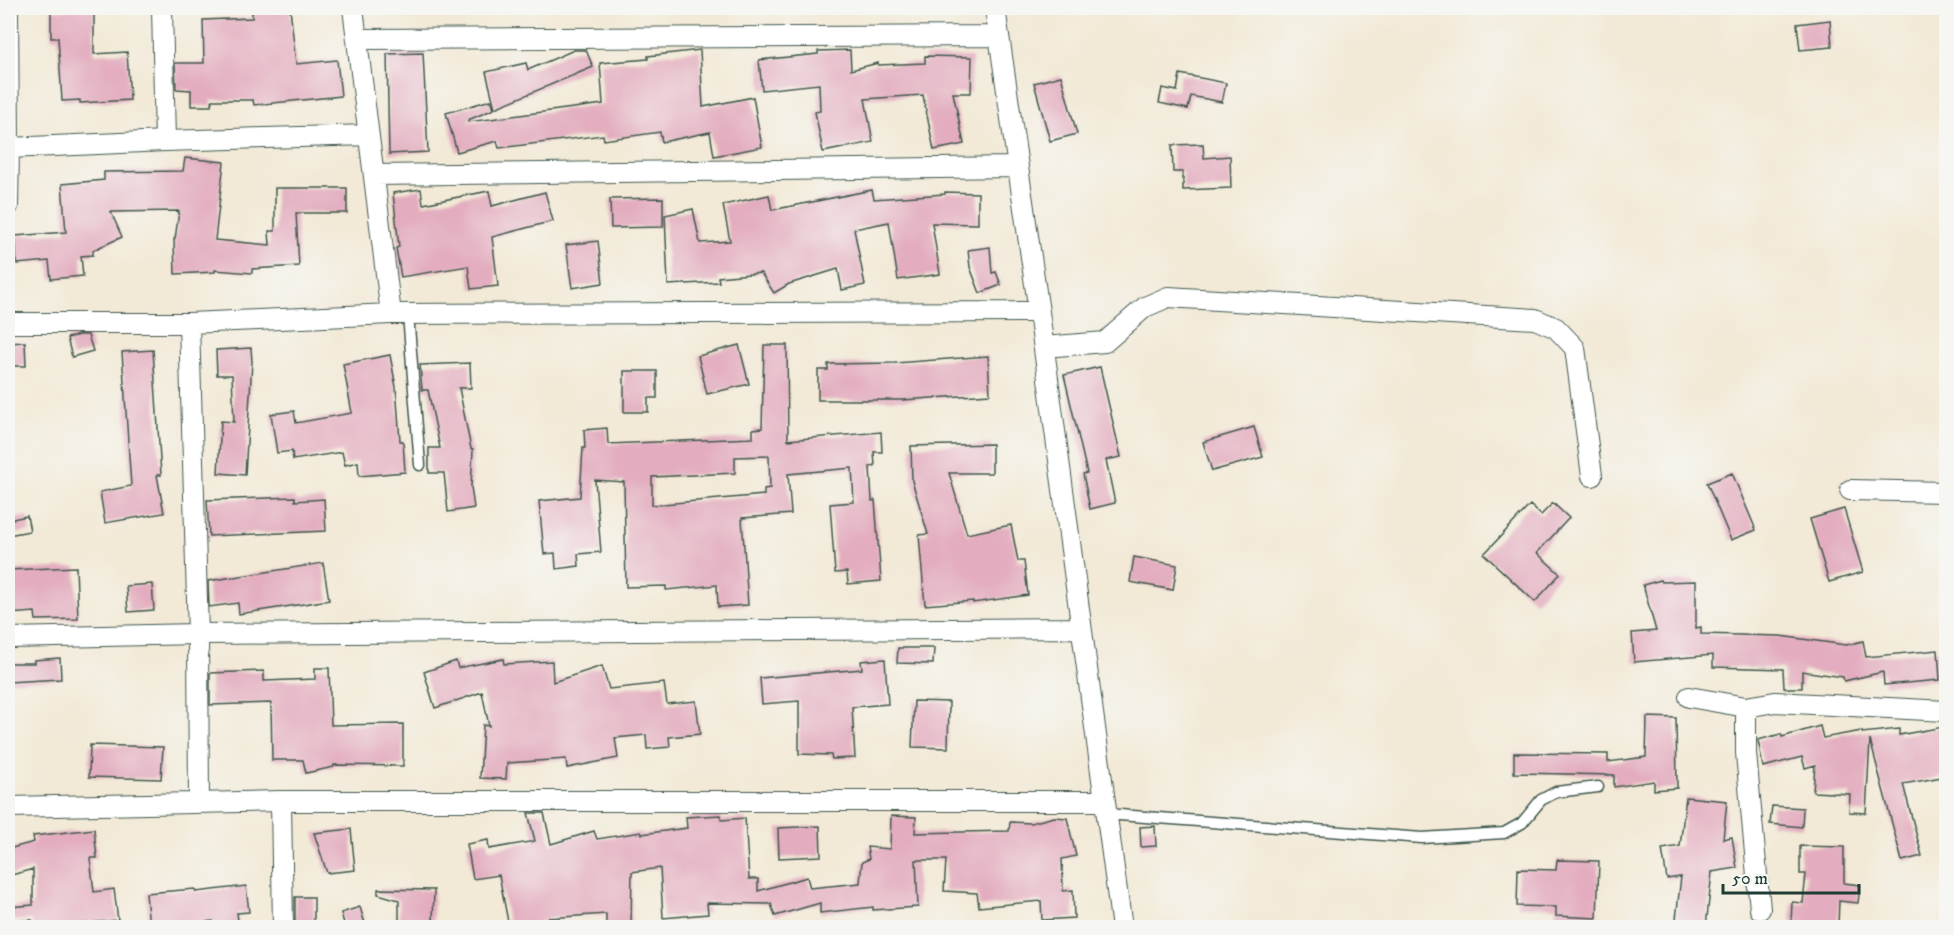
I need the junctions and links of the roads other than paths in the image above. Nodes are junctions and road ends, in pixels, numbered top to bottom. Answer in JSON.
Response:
{"nodes":[{"id":1,"x":8,"y":8,"type":"edge"},
{"id":2,"x":162,"y":8,"type":"edge"},
{"id":3,"x":353,"y":8,"type":"edge"},
{"id":4,"x":995,"y":8,"type":"edge"},
{"id":5,"x":999,"y":36,"type":"junction"},
{"id":6,"x":357,"y":39,"type":"junction"},
{"id":7,"x":369,"y":135,"type":"junction"},
{"id":8,"x":165,"y":141,"type":"junction"},
{"id":9,"x":8,"y":148,"type":"edge"},
{"id":10,"x":1018,"y":167,"type":"junction"},
{"id":11,"x":374,"y":175,"type":"junction"},
{"id":12,"x":8,"y":206,"type":"edge"},
{"id":13,"x":1039,"y":312,"type":"junction"},
{"id":14,"x":400,"y":314,"type":"junction"},
{"id":15,"x":8,"y":323,"type":"edge"},
{"id":16,"x":189,"y":323,"type":"junction"},
{"id":17,"x":1044,"y":347,"type":"junction"},
{"id":18,"x":420,"y":465,"type":"dead end"},
{"id":19,"x":1592,"y":476,"type":"dead end"},
{"id":20,"x":1850,"y":490,"type":"dead end"},
{"id":21,"x":1947,"y":492,"type":"edge"},
{"id":22,"x":1081,"y":628,"type":"junction"},
{"id":23,"x":198,"y":634,"type":"junction"},
{"id":24,"x":8,"y":638,"type":"edge"},
{"id":25,"x":1689,"y":697,"type":"dead end"},
{"id":26,"x":1746,"y":707,"type":"junction"},
{"id":27,"x":1947,"y":711,"type":"edge"},
{"id":28,"x":1598,"y":787,"type":"dead end"},
{"id":29,"x":281,"y":801,"type":"junction"},
{"id":30,"x":199,"y":803,"type":"junction"},
{"id":31,"x":8,"y":807,"type":"edge"},
{"id":32,"x":1106,"y":808,"type":"junction"},
{"id":33,"x":1760,"y":909,"type":"dead end"},
{"id":34,"x":283,"y":927,"type":"edge"},
{"id":35,"x":1122,"y":927,"type":"edge"}],
"edges":[{"from":1,"to":9,"type":"street"},
{"from":2,"to":8,"type":"street"},
{"from":3,"to":6,"type":"street"},
{"from":4,"to":5,"type":"street"},
{"from":5,"to":6,"type":"street"},
{"from":5,"to":10,"type":"street"},
{"from":6,"to":7,"type":"street"},
{"from":7,"to":8,"type":"street"},
{"from":7,"to":11,"type":"street"},
{"from":8,"to":9,"type":"street"},
{"from":9,"to":12,"type":"street"},
{"from":10,"to":11,"type":"street"},
{"from":10,"to":13,"type":"street"},
{"from":11,"to":14,"type":"street"},
{"from":13,"to":14,"type":"street"},
{"from":13,"to":17,"type":"street"},
{"from":14,"to":16,"type":"street"},
{"from":14,"to":18,"type":"lane"},
{"from":15,"to":16,"type":"street"},
{"from":16,"to":23,"type":"street"},
{"from":17,"to":19,"type":"street"},
{"from":17,"to":22,"type":"street"},
{"from":20,"to":21,"type":"street"},
{"from":22,"to":23,"type":"street"},
{"from":22,"to":32,"type":"street"},
{"from":23,"to":24,"type":"street"},
{"from":23,"to":30,"type":"street"},
{"from":25,"to":26,"type":"street"},
{"from":26,"to":27,"type":"street"},
{"from":26,"to":33,"type":"street"},
{"from":28,"to":32,"type":"lane"},
{"from":29,"to":30,"type":"street"},
{"from":29,"to":32,"type":"street"},
{"from":29,"to":34,"type":"street"},
{"from":30,"to":31,"type":"street"},
{"from":32,"to":35,"type":"street"}]}
